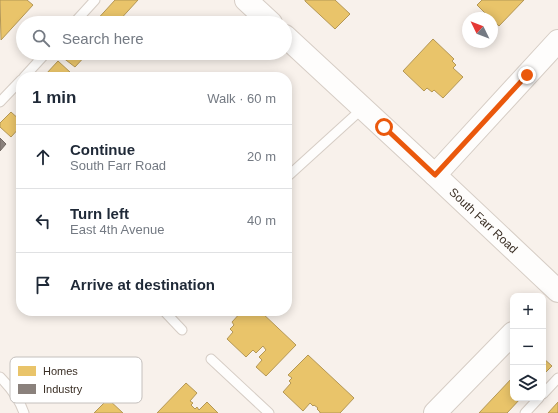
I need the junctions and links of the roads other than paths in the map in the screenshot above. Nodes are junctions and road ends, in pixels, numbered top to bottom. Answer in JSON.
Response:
{"nodes":[{"id":1,"x":95,"y":0,"type":"edge"},
{"id":2,"x":246,"y":0,"type":"edge"},
{"id":3,"x":80,"y":16,"type":"edge"},
{"id":4,"x":263,"y":16,"type":"edge"},
{"id":5,"x":558,"y":41,"type":"edge"},
{"id":6,"x":292,"y":42,"type":"edge"},
{"id":7,"x":40,"y":60,"type":"edge"},
{"id":8,"x":29,"y":72,"type":"edge"},
{"id":9,"x":16,"y":85,"type":"edge"},
{"id":10,"x":0,"y":102,"type":"edge"},
{"id":11,"x":363,"y":108,"type":"junction"},
{"id":12,"x":292,"y":172,"type":"edge"},
{"id":13,"x":435,"y":175,"type":"junction"},
{"id":14,"x":552,"y":294,"type":"edge"},
{"id":15,"x":169,"y":316,"type":"edge"},
{"id":16,"x":182,"y":330,"type":"dead end"},
{"id":17,"x":510,"y":336,"type":"edge"},
{"id":18,"x":211,"y":358,"type":"dead end"},
{"id":19,"x":0,"y":377,"type":"edge"},
{"id":20,"x":558,"y":378,"type":"edge"},
{"id":21,"x":10,"y":386,"type":"edge"},
{"id":22,"x":546,"y":391,"type":"edge"},
{"id":23,"x":536,"y":401,"type":"edge"},
{"id":24,"x":21,"y":403,"type":"edge"},
{"id":25,"x":24,"y":413,"type":"edge"},
{"id":26,"x":269,"y":413,"type":"edge"},
{"id":27,"x":435,"y":413,"type":"edge"},
{"id":28,"x":525,"y":413,"type":"edge"}],
"edges":[{"from":1,"to":3,"type":"lane"},
{"from":2,"to":4,"type":"street"},
{"from":5,"to":13,"type":"street"},
{"from":6,"to":11,"type":"street","name":"South Farr Road"},
{"from":7,"to":8,"type":"lane"},
{"from":9,"to":10,"type":"lane"},
{"from":11,"to":12,"type":"lane"},
{"from":11,"to":13,"type":"street","name":"South Farr Road"},
{"from":13,"to":14,"type":"street","name":"South Farr Road"},
{"from":15,"to":16,"type":"lane"},
{"from":17,"to":27,"type":"street"},
{"from":18,"to":26,"type":"lane"},
{"from":19,"to":21,"type":"lane"},
{"from":20,"to":22,"type":"lane"},
{"from":23,"to":28,"type":"lane"},
{"from":24,"to":25,"type":"lane"}]}
